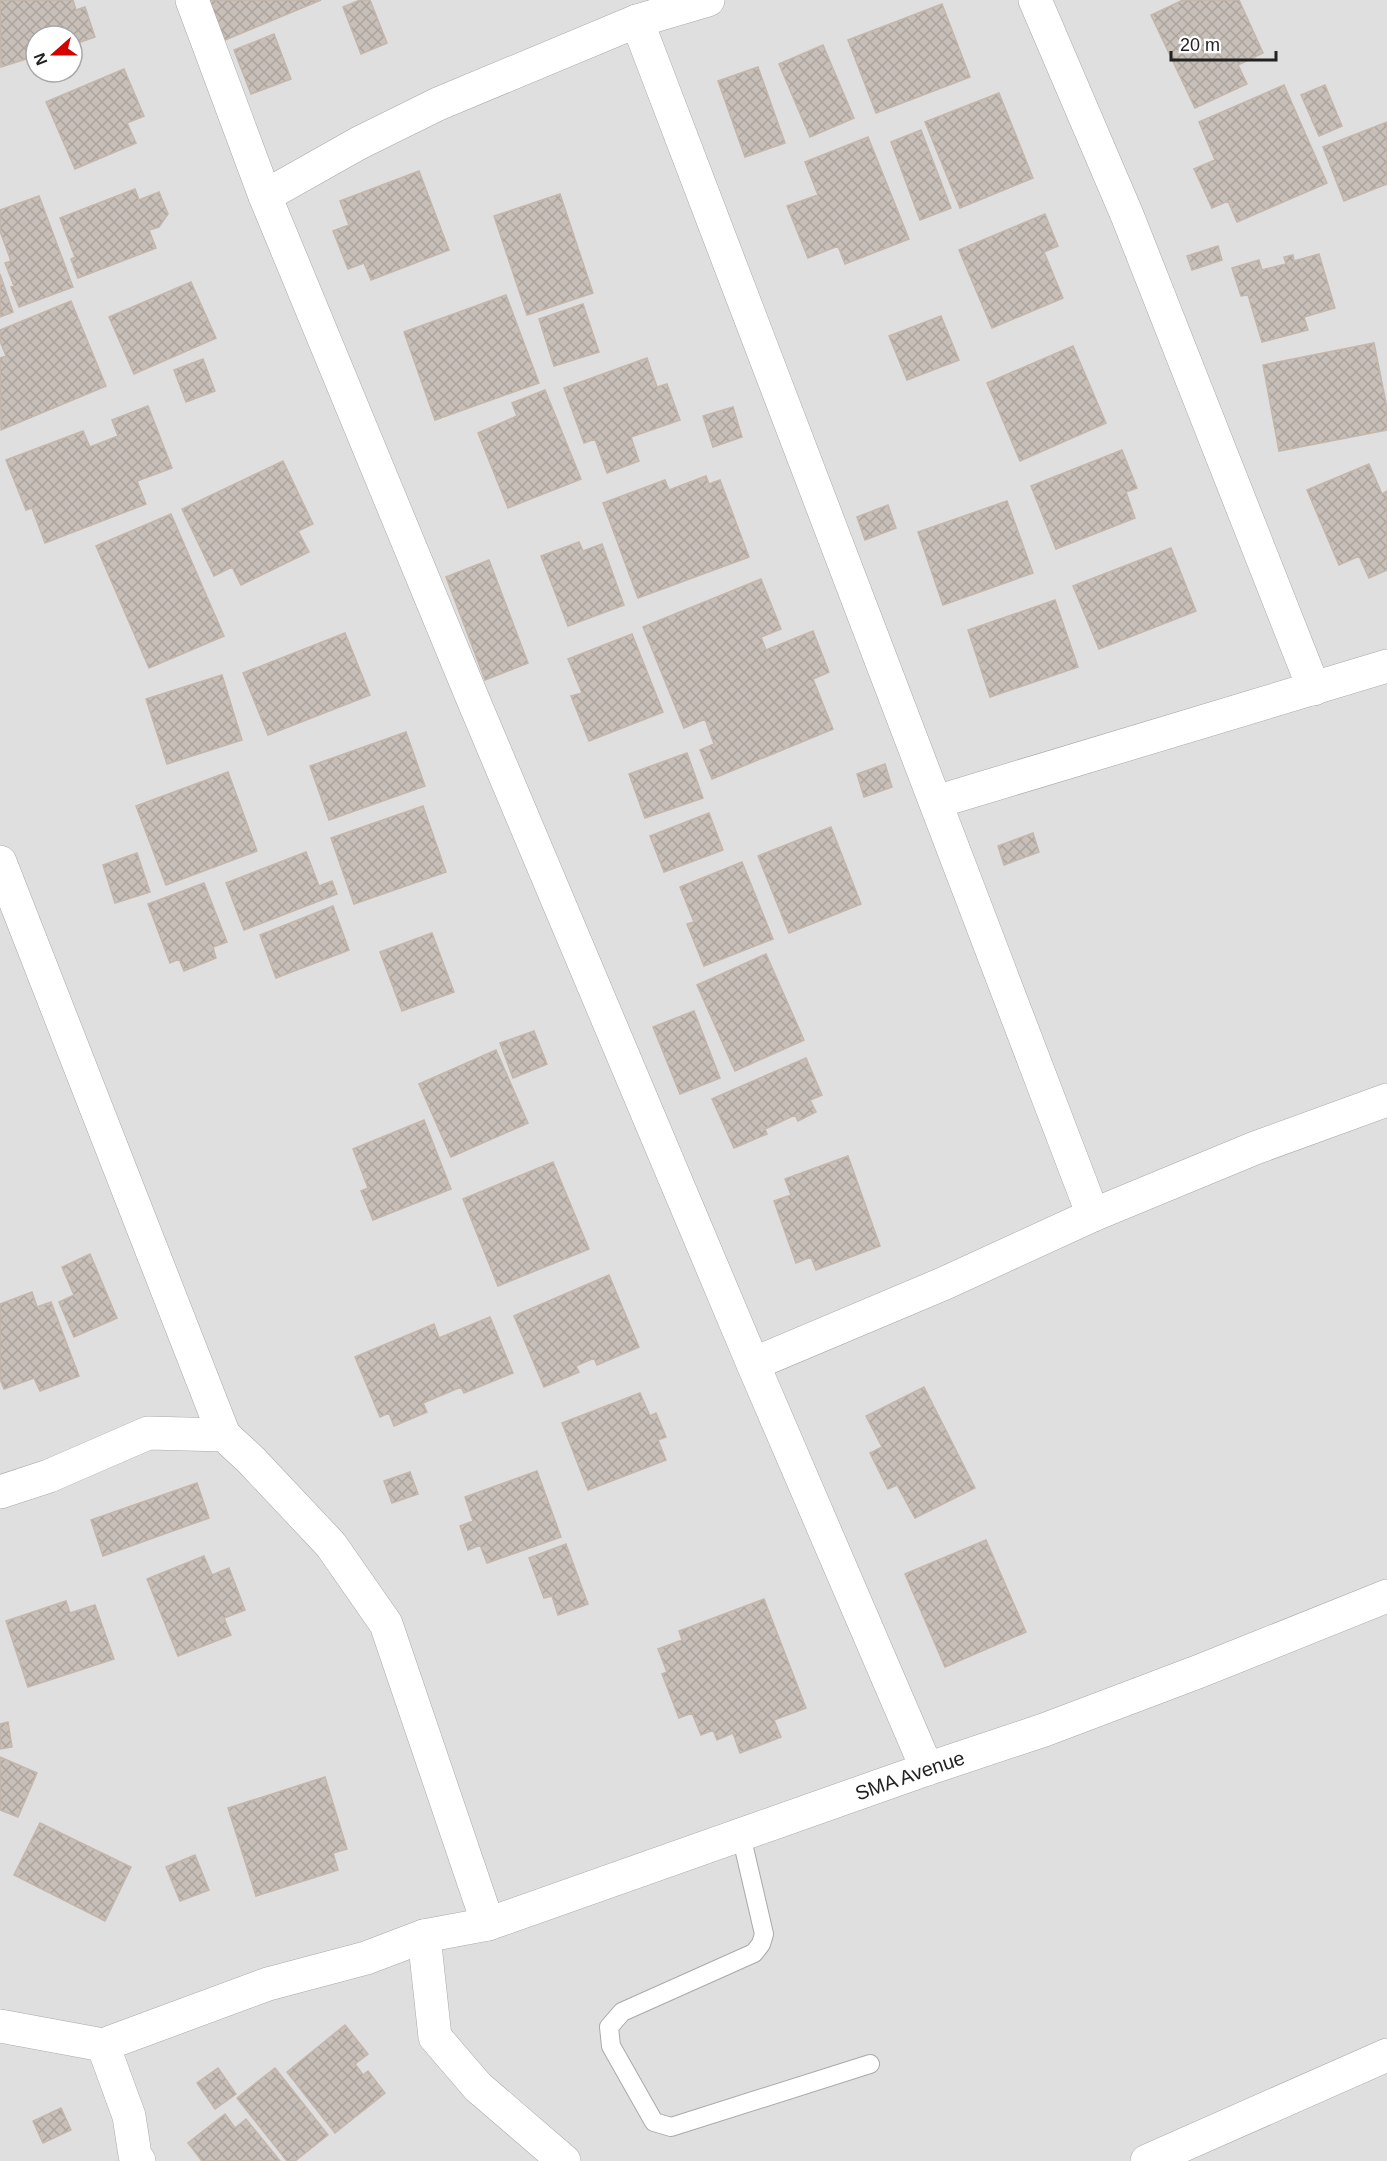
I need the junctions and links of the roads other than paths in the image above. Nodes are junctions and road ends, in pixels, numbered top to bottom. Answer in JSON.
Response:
{"nodes":[{"id":1,"x":192,"y":0,"type":"edge"},
{"id":2,"x":708,"y":0,"type":"edge"},
{"id":3,"x":1035,"y":0,"type":"edge"},
{"id":4,"x":637,"y":21,"type":"junction"},
{"id":5,"x":265,"y":196,"type":"junction"},
{"id":6,"x":1387,"y":666,"type":"edge"},
{"id":7,"x":1314,"y":689,"type":"junction"},
{"id":8,"x":936,"y":802,"type":"junction"},
{"id":9,"x":0,"y":862,"type":"edge"},
{"id":10,"x":1387,"y":1100,"type":"edge"},
{"id":11,"x":1093,"y":1215,"type":"junction"},
{"id":12,"x":753,"y":1364,"type":"junction"},
{"id":13,"x":224,"y":1435,"type":"junction"},
{"id":14,"x":0,"y":1492,"type":"edge"},
{"id":15,"x":1387,"y":1596,"type":"edge"},
{"id":16,"x":927,"y":1769,"type":"junction"},
{"id":17,"x":741,"y":1834,"type":"junction"},
{"id":18,"x":488,"y":1924,"type":"junction"},
{"id":19,"x":424,"y":1936,"type":"junction"},
{"id":20,"x":0,"y":2026,"type":"edge"},
{"id":21,"x":103,"y":2045,"type":"junction"},
{"id":22,"x":1387,"y":2055,"type":"edge"},
{"id":23,"x":870,"y":2064,"type":"dead end"},
{"id":24,"x":139,"y":2161,"type":"edge"},
{"id":25,"x":564,"y":2161,"type":"edge"},
{"id":26,"x":1148,"y":2161,"type":"edge"}],
"edges":[{"from":1,"to":5,"type":"street"},
{"from":2,"to":4,"type":"street"},
{"from":3,"to":7,"type":"street"},
{"from":4,"to":5,"type":"street"},
{"from":4,"to":8,"type":"street"},
{"from":5,"to":12,"type":"street"},
{"from":6,"to":7,"type":"street"},
{"from":7,"to":8,"type":"street"},
{"from":8,"to":11,"type":"street"},
{"from":9,"to":13,"type":"street"},
{"from":10,"to":11,"type":"street"},
{"from":11,"to":12,"type":"street"},
{"from":12,"to":16,"type":"street"},
{"from":13,"to":14,"type":"street"},
{"from":13,"to":18,"type":"street"},
{"from":15,"to":16,"type":"street","name":"SMA Avenue"},
{"from":16,"to":17,"type":"street","name":"SMA Avenue"},
{"from":17,"to":18,"type":"street","name":"SMA Avenue"},
{"from":17,"to":23,"type":"lane"},
{"from":18,"to":19,"type":"street","name":"SMA Avenue"},
{"from":19,"to":21,"type":"street","name":"SMA Avenue"},
{"from":19,"to":25,"type":"street"},
{"from":20,"to":21,"type":"street"},
{"from":21,"to":24,"type":"street"},
{"from":22,"to":26,"type":"street"}]}
